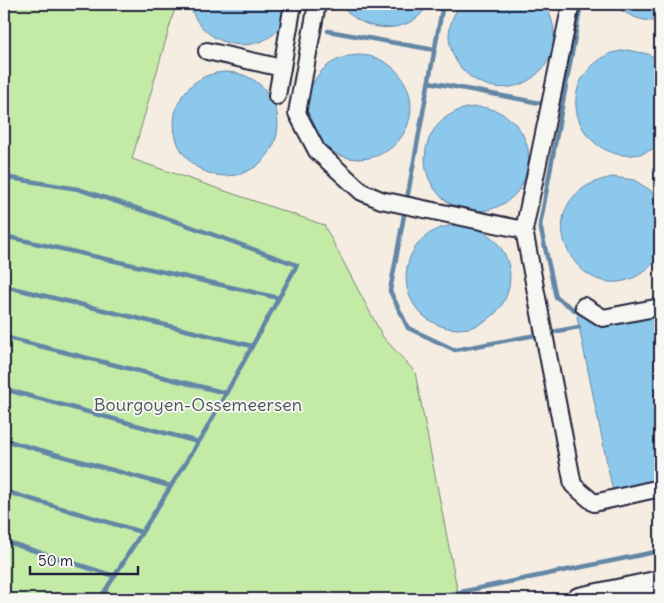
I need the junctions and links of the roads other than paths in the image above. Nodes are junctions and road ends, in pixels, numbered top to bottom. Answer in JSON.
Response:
{"nodes":[{"id":1,"x":294,"y":4,"type":"edge"},
{"id":2,"x":317,"y":4,"type":"edge"},
{"id":3,"x":571,"y":4,"type":"edge"},
{"id":4,"x":207,"y":51,"type":"dead end"},
{"id":5,"x":282,"y":68,"type":"junction"},
{"id":6,"x":277,"y":96,"type":"dead end"},
{"id":7,"x":524,"y":230,"type":"junction"},
{"id":8,"x":584,"y":306,"type":"dead end"},
{"id":9,"x":660,"y":307,"type":"edge"},
{"id":10,"x":660,"y":488,"type":"edge"},
{"id":11,"x":660,"y":582,"type":"edge"},
{"id":12,"x":579,"y":599,"type":"edge"}],
"edges":[{"from":1,"to":5,"type":"lane"},
{"from":2,"to":7,"type":"lane"},
{"from":3,"to":7,"type":"lane"},
{"from":4,"to":5,"type":"lane"},
{"from":5,"to":6,"type":"lane"},
{"from":7,"to":10,"type":"lane"},
{"from":8,"to":9,"type":"lane"},
{"from":11,"to":12,"type":"highway"}]}
